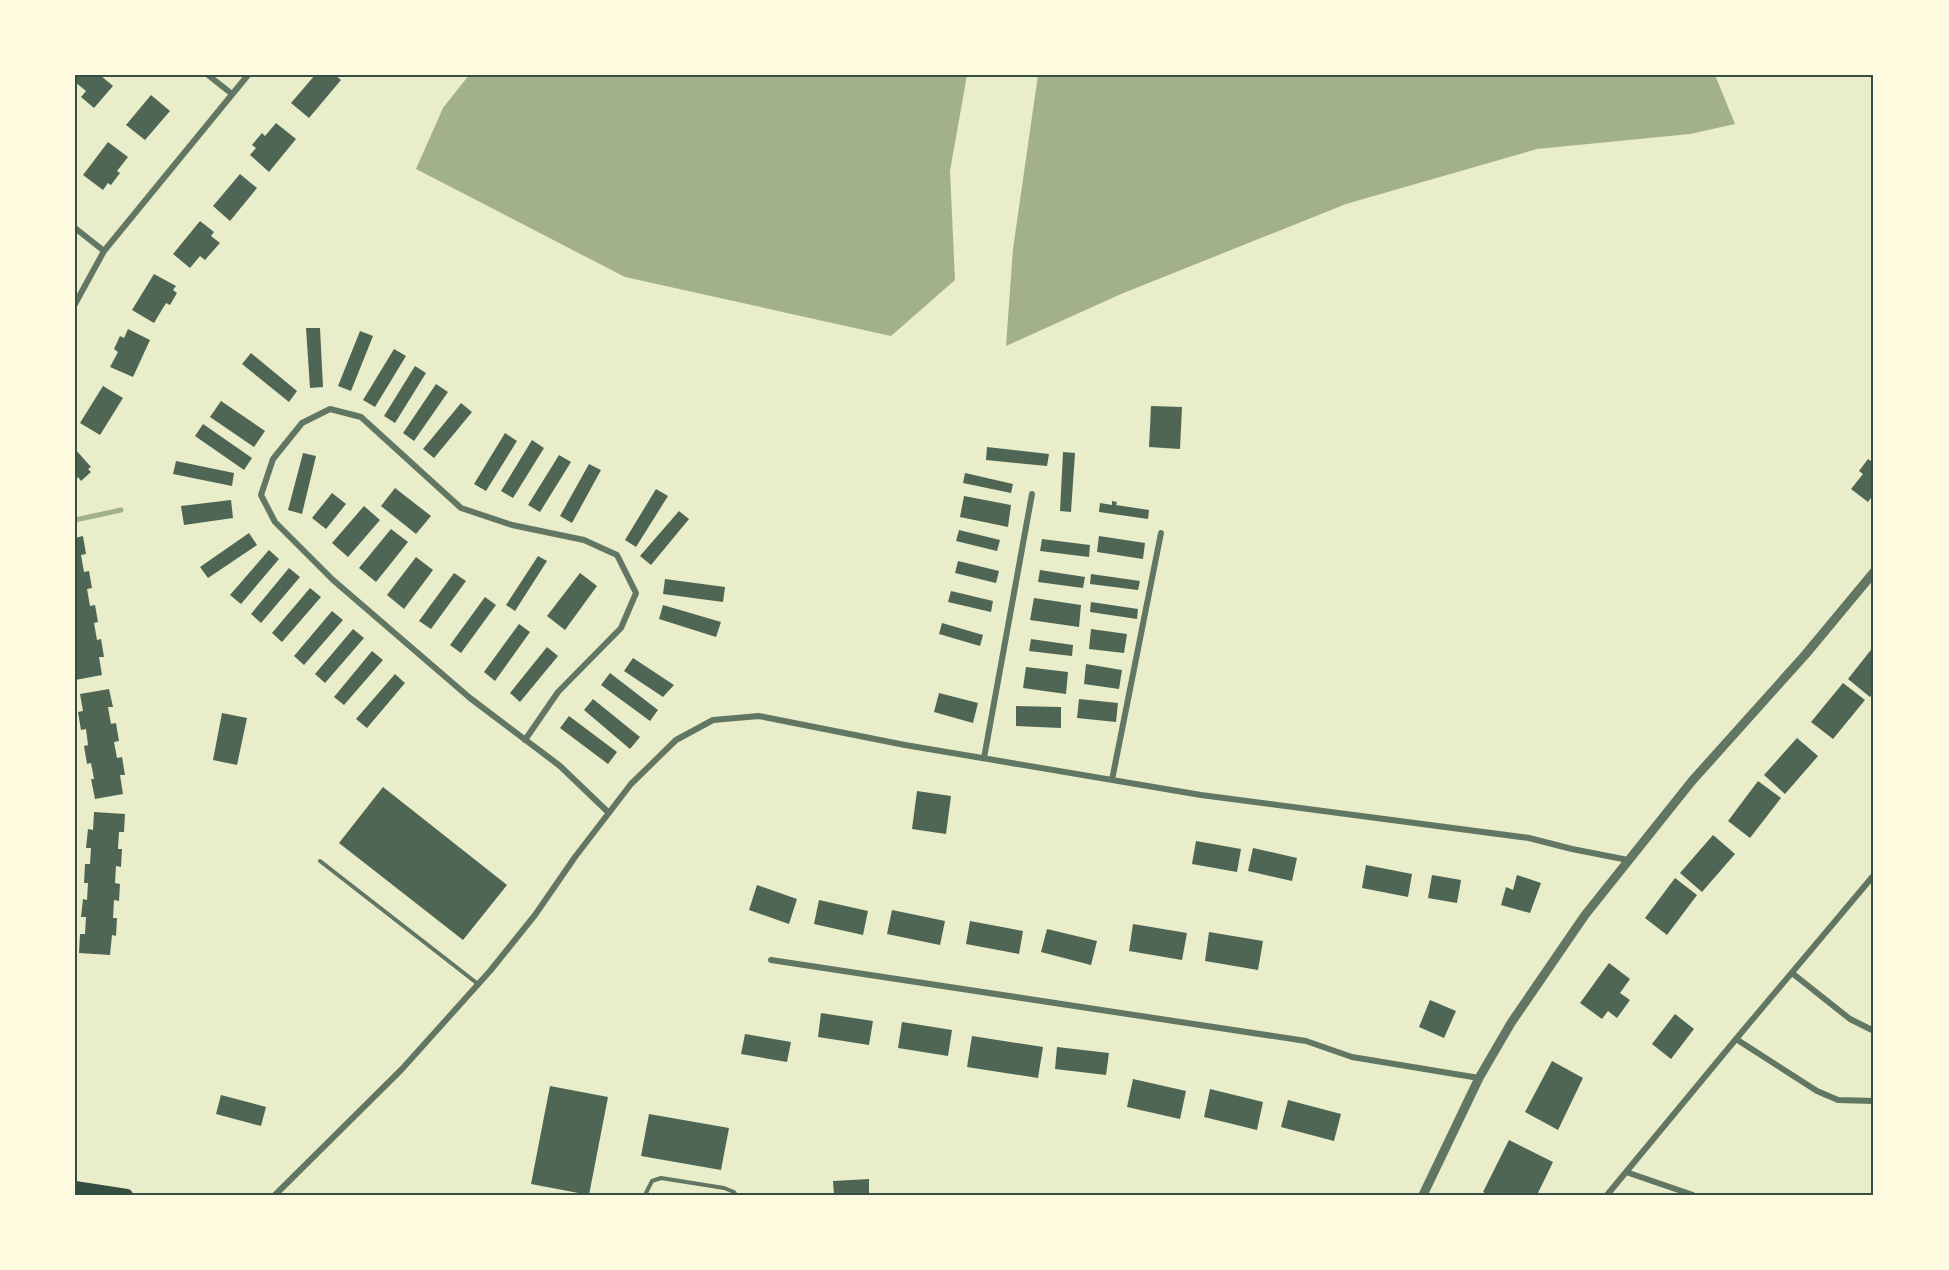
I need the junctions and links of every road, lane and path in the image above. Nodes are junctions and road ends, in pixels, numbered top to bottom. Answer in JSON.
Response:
{"nodes":[{"id":1,"x":208,"y":75,"type":"edge"},
{"id":2,"x":248,"y":75,"type":"edge"},
{"id":3,"x":232,"y":94,"type":"junction"},
{"id":4,"x":75,"y":228,"type":"edge"},
{"id":5,"x":104,"y":252,"type":"junction"},
{"id":6,"x":75,"y":304,"type":"edge"},
{"id":7,"x":1032,"y":494,"type":"dead end"},
{"id":8,"x":1161,"y":533,"type":"dead end"},
{"id":9,"x":1874,"y":572,"type":"edge"},
{"id":10,"x":525,"y":740,"type":"junction"},
{"id":11,"x":984,"y":758,"type":"junction"},
{"id":12,"x":1112,"y":780,"type":"junction"},
{"id":13,"x":609,"y":813,"type":"junction"},
{"id":14,"x":1628,"y":860,"type":"junction"},
{"id":15,"x":320,"y":861,"type":"dead end"},
{"id":16,"x":1873,"y":877,"type":"edge"},
{"id":17,"x":771,"y":960,"type":"dead end"},
{"id":18,"x":1792,"y":973,"type":"junction"},
{"id":19,"x":478,"y":984,"type":"junction"},
{"id":20,"x":1874,"y":1031,"type":"edge"},
{"id":21,"x":1736,"y":1039,"type":"junction"},
{"id":22,"x":1479,"y":1078,"type":"junction"},
{"id":23,"x":1874,"y":1101,"type":"edge"},
{"id":24,"x":1626,"y":1172,"type":"junction"},
{"id":25,"x":75,"y":1187,"type":"edge"},
{"id":26,"x":99,"y":1193,"type":"edge"},
{"id":27,"x":127,"y":1195,"type":"edge"},
{"id":28,"x":275,"y":1195,"type":"edge"},
{"id":29,"x":645,"y":1195,"type":"edge"},
{"id":30,"x":736,"y":1195,"type":"edge"},
{"id":31,"x":1423,"y":1195,"type":"edge"},
{"id":32,"x":1607,"y":1195,"type":"edge"},
{"id":33,"x":1694,"y":1195,"type":"edge"}],
"edges":[{"from":1,"to":3,"type":"street"},
{"from":2,"to":3,"type":"street"},
{"from":3,"to":5,"type":"street"},
{"from":4,"to":5,"type":"street"},
{"from":5,"to":6,"type":"street"},
{"from":7,"to":11,"type":"street"},
{"from":8,"to":12,"type":"street"},
{"from":9,"to":14,"type":"street"},
{"from":10,"to":10,"type":"street"},
{"from":10,"to":13,"type":"street"},
{"from":11,"to":12,"type":"street"},
{"from":11,"to":13,"type":"street"},
{"from":12,"to":14,"type":"street"},
{"from":13,"to":19,"type":"street"},
{"from":14,"to":22,"type":"street"},
{"from":15,"to":19,"type":"lane"},
{"from":16,"to":18,"type":"street"},
{"from":17,"to":22,"type":"street"},
{"from":18,"to":20,"type":"street"},
{"from":18,"to":21,"type":"street"},
{"from":19,"to":28,"type":"street"},
{"from":21,"to":23,"type":"street"},
{"from":21,"to":24,"type":"street"},
{"from":22,"to":31,"type":"street"},
{"from":24,"to":32,"type":"street"},
{"from":24,"to":33,"type":"street"},
{"from":25,"to":26,"type":"main road"},
{"from":26,"to":27,"type":"main road"},
{"from":29,"to":30,"type":"lane"}]}
